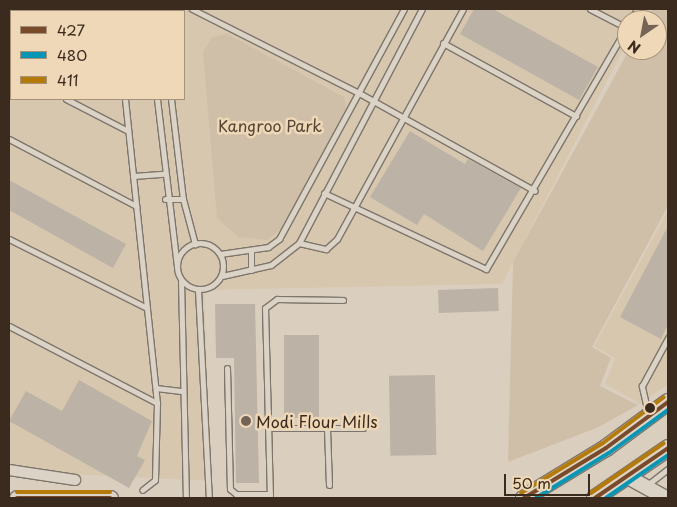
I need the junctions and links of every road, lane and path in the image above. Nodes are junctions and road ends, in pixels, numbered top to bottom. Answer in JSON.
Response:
{"nodes":[{"id":1,"x":192,"y":9,"type":"edge"},
{"id":2,"x":404,"y":9,"type":"edge"},
{"id":3,"x":422,"y":9,"type":"edge"},
{"id":4,"x":462,"y":9,"type":"edge"},
{"id":5,"x":590,"y":9,"type":"edge"},
{"id":6,"x":617,"y":23,"type":"edge"},
{"id":7,"x":443,"y":43,"type":"junction"},
{"id":8,"x":617,"y":45,"type":"edge"},
{"id":9,"x":359,"y":93,"type":"junction"},
{"id":10,"x":68,"y":100,"type":"edge"},
{"id":11,"x":125,"y":100,"type":"edge"},
{"id":12,"x":158,"y":100,"type":"edge"},
{"id":13,"x":170,"y":100,"type":"edge"},
{"id":14,"x":372,"y":100,"type":"junction"},
{"id":15,"x":576,"y":116,"type":"junction"},
{"id":16,"x":402,"y":117,"type":"junction"},
{"id":17,"x":128,"y":131,"type":"junction"},
{"id":18,"x":9,"y":138,"type":"edge"},
{"id":19,"x":164,"y":174,"type":"junction"},
{"id":20,"x":132,"y":176,"type":"junction"},
{"id":21,"x":535,"y":191,"type":"junction"},
{"id":22,"x":324,"y":193,"type":"junction"},
{"id":23,"x":166,"y":199,"type":"junction"},
{"id":24,"x":183,"y":199,"type":"junction"},
{"id":25,"x":136,"y":206,"type":"junction"},
{"id":26,"x":351,"y":209,"type":"junction"},
{"id":27,"x":9,"y":239,"type":"edge"},
{"id":28,"x":299,"y":243,"type":"junction"},
{"id":29,"x":194,"y":244,"type":"junction"},
{"id":30,"x":252,"y":251,"type":"junction"},
{"id":31,"x":220,"y":254,"type":"junction"},
{"id":32,"x":177,"y":267,"type":"junction"},
{"id":33,"x":251,"y":270,"type":"junction"},
{"id":34,"x":222,"y":276,"type":"junction"},
{"id":35,"x":181,"y":280,"type":"junction"},
{"id":36,"x":198,"y":290,"type":"junction"},
{"id":37,"x":343,"y":300,"type":"dead end"},
{"id":38,"x":146,"y":306,"type":"junction"},
{"id":39,"x":9,"y":326,"type":"edge"},
{"id":40,"x":668,"y":338,"type":"edge"},
{"id":41,"x":228,"y":368,"type":"dead end"},
{"id":42,"x":156,"y":388,"type":"junction"},
{"id":43,"x":182,"y":391,"type":"junction"},
{"id":44,"x":668,"y":402,"type":"edge"},
{"id":45,"x":157,"y":403,"type":"junction"},
{"id":46,"x":650,"y":419,"type":"junction"},
{"id":47,"x":268,"y":428,"type":"junction"},
{"id":48,"x":327,"y":428,"type":"junction"},
{"id":49,"x":363,"y":428,"type":"dead end"},
{"id":50,"x":668,"y":448,"type":"edge"},
{"id":51,"x":668,"y":468,"type":"edge"},
{"id":52,"x":9,"y":470,"type":"edge"},
{"id":53,"x":628,"y":477,"type":"junction"},
{"id":54,"x":75,"y":480,"type":"dead end"},
{"id":55,"x":329,"y":485,"type":"dead end"},
{"id":56,"x":645,"y":486,"type":"junction"},
{"id":57,"x":142,"y":490,"type":"dead end"},
{"id":58,"x":270,"y":496,"type":"edge"},
{"id":59,"x":17,"y":498,"type":"edge"},
{"id":60,"x":110,"y":498,"type":"edge"},
{"id":61,"x":186,"y":498,"type":"edge"},
{"id":62,"x":209,"y":498,"type":"edge"},
{"id":63,"x":524,"y":498,"type":"edge"},
{"id":64,"x":595,"y":498,"type":"edge"},
{"id":65,"x":666,"y":498,"type":"edge"}],
"edges":[{"from":1,"to":9,"type":"lane"},
{"from":2,"to":9,"type":"lane"},
{"from":3,"to":14,"type":"lane"},
{"from":4,"to":7,"type":"lane"},
{"from":5,"to":6,"type":"lane"},
{"from":7,"to":15,"type":"lane"},
{"from":7,"to":16,"type":"lane"},
{"from":8,"to":15,"type":"lane"},
{"from":9,"to":14,"type":"lane"},
{"from":9,"to":30,"type":"lane"},
{"from":10,"to":17,"type":"lane"},
{"from":11,"to":17,"type":"lane"},
{"from":12,"to":19,"type":"lane"},
{"from":13,"to":24,"type":"lane"},
{"from":14,"to":16,"type":"lane"},
{"from":14,"to":22,"type":"lane"},
{"from":15,"to":21,"type":"lane"},
{"from":16,"to":21,"type":"lane"},
{"from":16,"to":26,"type":"lane"},
{"from":17,"to":20,"type":"lane"},
{"from":18,"to":25,"type":"lane"},
{"from":19,"to":20,"type":"lane"},
{"from":19,"to":23,"type":"lane"},
{"from":20,"to":25,"type":"lane"},
{"from":21,"to":26,"type":"lane"},
{"from":22,"to":26,"type":"lane"},
{"from":22,"to":28,"type":"lane"},
{"from":23,"to":24,"type":"lane"},
{"from":23,"to":32,"type":"lane"},
{"from":24,"to":29,"type":"lane"},
{"from":25,"to":38,"type":"lane"},
{"from":26,"to":28,"type":"lane"},
{"from":27,"to":38,"type":"lane"},
{"from":28,"to":33,"type":"lane"},
{"from":29,"to":31,"type":"lane"},
{"from":29,"to":32,"type":"lane"},
{"from":30,"to":31,"type":"lane"},
{"from":30,"to":33,"type":"lane"},
{"from":31,"to":34,"type":"lane"},
{"from":32,"to":35,"type":"lane"},
{"from":33,"to":34,"type":"lane"},
{"from":34,"to":36,"type":"lane"},
{"from":35,"to":36,"type":"lane"},
{"from":35,"to":43,"type":"lane"},
{"from":36,"to":62,"type":"lane"},
{"from":37,"to":47,"type":"lane"},
{"from":38,"to":42,"type":"lane"},
{"from":39,"to":45,"type":"lane"},
{"from":40,"to":46,"type":"lane"},
{"from":41,"to":58,"type":"lane"},
{"from":42,"to":43,"type":"lane"},
{"from":42,"to":45,"type":"lane"},
{"from":43,"to":61,"type":"lane"},
{"from":44,"to":46,"type":"main road"},
{"from":45,"to":57,"type":"lane"},
{"from":46,"to":63,"type":"main road"},
{"from":47,"to":48,"type":"lane"},
{"from":47,"to":58,"type":"lane"},
{"from":48,"to":49,"type":"lane"},
{"from":48,"to":55,"type":"lane"},
{"from":50,"to":53,"type":"main road"},
{"from":51,"to":56,"type":"lane"},
{"from":52,"to":54,"type":"street"},
{"from":53,"to":56,"type":"street"},
{"from":53,"to":64,"type":"main road"},
{"from":56,"to":65,"type":"street"},
{"from":59,"to":60,"type":"main road"}]}
